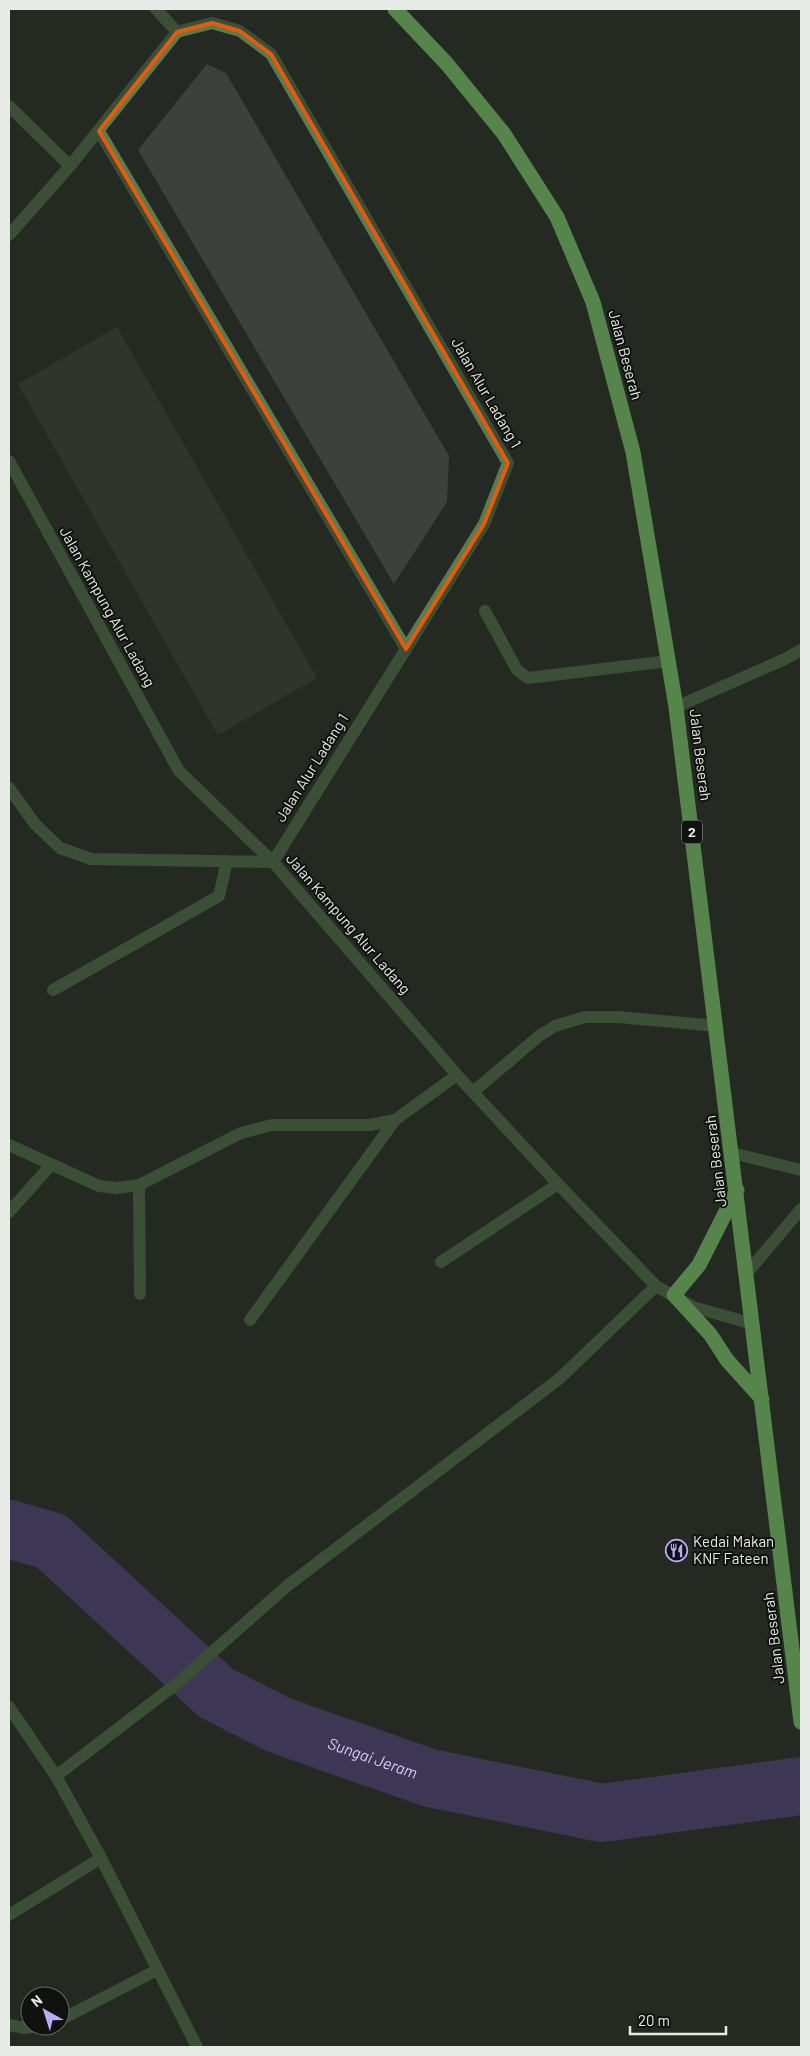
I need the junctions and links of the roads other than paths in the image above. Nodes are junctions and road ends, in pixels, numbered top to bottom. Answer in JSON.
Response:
{"nodes":[{"id":1,"x":156,"y":9,"type":"edge"},
{"id":2,"x":395,"y":9,"type":"edge"},
{"id":3,"x":177,"y":32,"type":"junction"},
{"id":4,"x":9,"y":106,"type":"edge"},
{"id":5,"x":98,"y":131,"type":"junction"},
{"id":6,"x":70,"y":166,"type":"junction"},
{"id":7,"x":9,"y":235,"type":"edge"},
{"id":8,"x":9,"y":461,"type":"edge"},
{"id":9,"x":485,"y":611,"type":"dead end"},
{"id":10,"x":406,"y":649,"type":"junction"},
{"id":11,"x":801,"y":650,"type":"edge"},
{"id":12,"x":669,"y":661,"type":"junction"},
{"id":13,"x":676,"y":707,"type":"junction"},
{"id":14,"x":9,"y":788,"type":"edge"},
{"id":15,"x":227,"y":861,"type":"junction"},
{"id":16,"x":273,"y":862,"type":"junction"},
{"id":17,"x":53,"y":990,"type":"dead end"},
{"id":18,"x":717,"y":1026,"type":"junction"},
{"id":19,"x":457,"y":1074,"type":"junction"},
{"id":20,"x":473,"y":1092,"type":"junction"},
{"id":21,"x":395,"y":1120,"type":"junction"},
{"id":22,"x":9,"y":1145,"type":"edge"},
{"id":23,"x":732,"y":1153,"type":"junction"},
{"id":24,"x":51,"y":1165,"type":"junction"},
{"id":25,"x":801,"y":1170,"type":"edge"},
{"id":26,"x":558,"y":1184,"type":"junction"},
{"id":27,"x":139,"y":1185,"type":"junction"},
{"id":28,"x":737,"y":1190,"type":"junction"},
{"id":29,"x":801,"y":1209,"type":"edge"},
{"id":30,"x":9,"y":1212,"type":"edge"},
{"id":31,"x":442,"y":1262,"type":"dead end"},
{"id":32,"x":747,"y":1273,"type":"junction"},
{"id":33,"x":656,"y":1286,"type":"junction"},
{"id":34,"x":140,"y":1294,"type":"dead end"},
{"id":35,"x":674,"y":1295,"type":"junction"},
{"id":36,"x":250,"y":1320,"type":"dead end"},
{"id":37,"x":753,"y":1324,"type":"junction"},
{"id":38,"x":762,"y":1400,"type":"junction"},
{"id":39,"x":800,"y":1706,"type":"edge"},
{"id":40,"x":9,"y":1707,"type":"edge"},
{"id":41,"x":801,"y":1722,"type":"edge"},
{"id":42,"x":56,"y":1776,"type":"junction"},
{"id":43,"x":101,"y":1858,"type":"junction"},
{"id":44,"x":9,"y":1915,"type":"edge"},
{"id":45,"x":157,"y":1970,"type":"junction"},
{"id":46,"x":70,"y":2015,"type":"edge"},
{"id":47,"x":197,"y":2047,"type":"edge"}],
"edges":[{"from":1,"to":3,"type":"street"},
{"from":2,"to":12,"type":"highway","name":"Jalan Beserah","number":"2"},
{"from":3,"to":5,"type":"street"},
{"from":3,"to":10,"type":"street","name":"Jalan Alur Ladang 1"},
{"from":4,"to":6,"type":"street"},
{"from":5,"to":6,"type":"street"},
{"from":5,"to":10,"type":"street"},
{"from":6,"to":7,"type":"street"},
{"from":8,"to":16,"type":"street","name":"Jalan Kampung Alur Ladang"},
{"from":9,"to":12,"type":"street"},
{"from":10,"to":16,"type":"street","name":"Jalan Alur Ladang 1"},
{"from":11,"to":13,"type":"street"},
{"from":12,"to":13,"type":"highway","name":"Jalan Beserah","number":"2"},
{"from":13,"to":18,"type":"highway","name":"Jalan Beserah","number":"2"},
{"from":14,"to":15,"type":"street"},
{"from":15,"to":16,"type":"street"},
{"from":15,"to":17,"type":"street"},
{"from":16,"to":19,"type":"street","name":"Jalan Kampung Alur Ladang"},
{"from":18,"to":20,"type":"street"},
{"from":18,"to":23,"type":"highway","name":"Jalan Beserah","number":"2"},
{"from":19,"to":20,"type":"street","name":"Jalan Kampung Alur Ladang"},
{"from":19,"to":21,"type":"street"},
{"from":20,"to":26,"type":"street","name":"Jalan Kampung Alur Ladang"},
{"from":21,"to":27,"type":"street"},
{"from":21,"to":36,"type":"street"},
{"from":22,"to":24,"type":"street"},
{"from":23,"to":25,"type":"street"},
{"from":23,"to":28,"type":"highway","name":"Jalan Beserah","number":"2"},
{"from":24,"to":27,"type":"street"},
{"from":24,"to":30,"type":"street"},
{"from":26,"to":31,"type":"street"},
{"from":26,"to":33,"type":"street","name":"Jalan Kampung Alur Ladang"},
{"from":27,"to":34,"type":"street"},
{"from":28,"to":32,"type":"highway","name":"Jalan Beserah","number":"2"},
{"from":28,"to":35,"type":"highway"},
{"from":29,"to":32,"type":"street"},
{"from":32,"to":37,"type":"highway","name":"Jalan Beserah","number":"2"},
{"from":33,"to":35,"type":"street","name":"Jalan Kampung Alur Ladang"},
{"from":33,"to":42,"type":"street"},
{"from":35,"to":37,"type":"street","name":"Jalan Kampung Alur Ladang"},
{"from":35,"to":38,"type":"highway"},
{"from":37,"to":38,"type":"highway","name":"Jalan Beserah","number":"2"},
{"from":38,"to":39,"type":"highway","name":"Jalan Beserah","number":"2"},
{"from":39,"to":41,"type":"highway","name":"Jalan Beserah","number":"2"},
{"from":40,"to":42,"type":"street"},
{"from":42,"to":43,"type":"street"},
{"from":43,"to":44,"type":"street"},
{"from":43,"to":45,"type":"street"},
{"from":45,"to":46,"type":"street"},
{"from":45,"to":47,"type":"street"}]}
